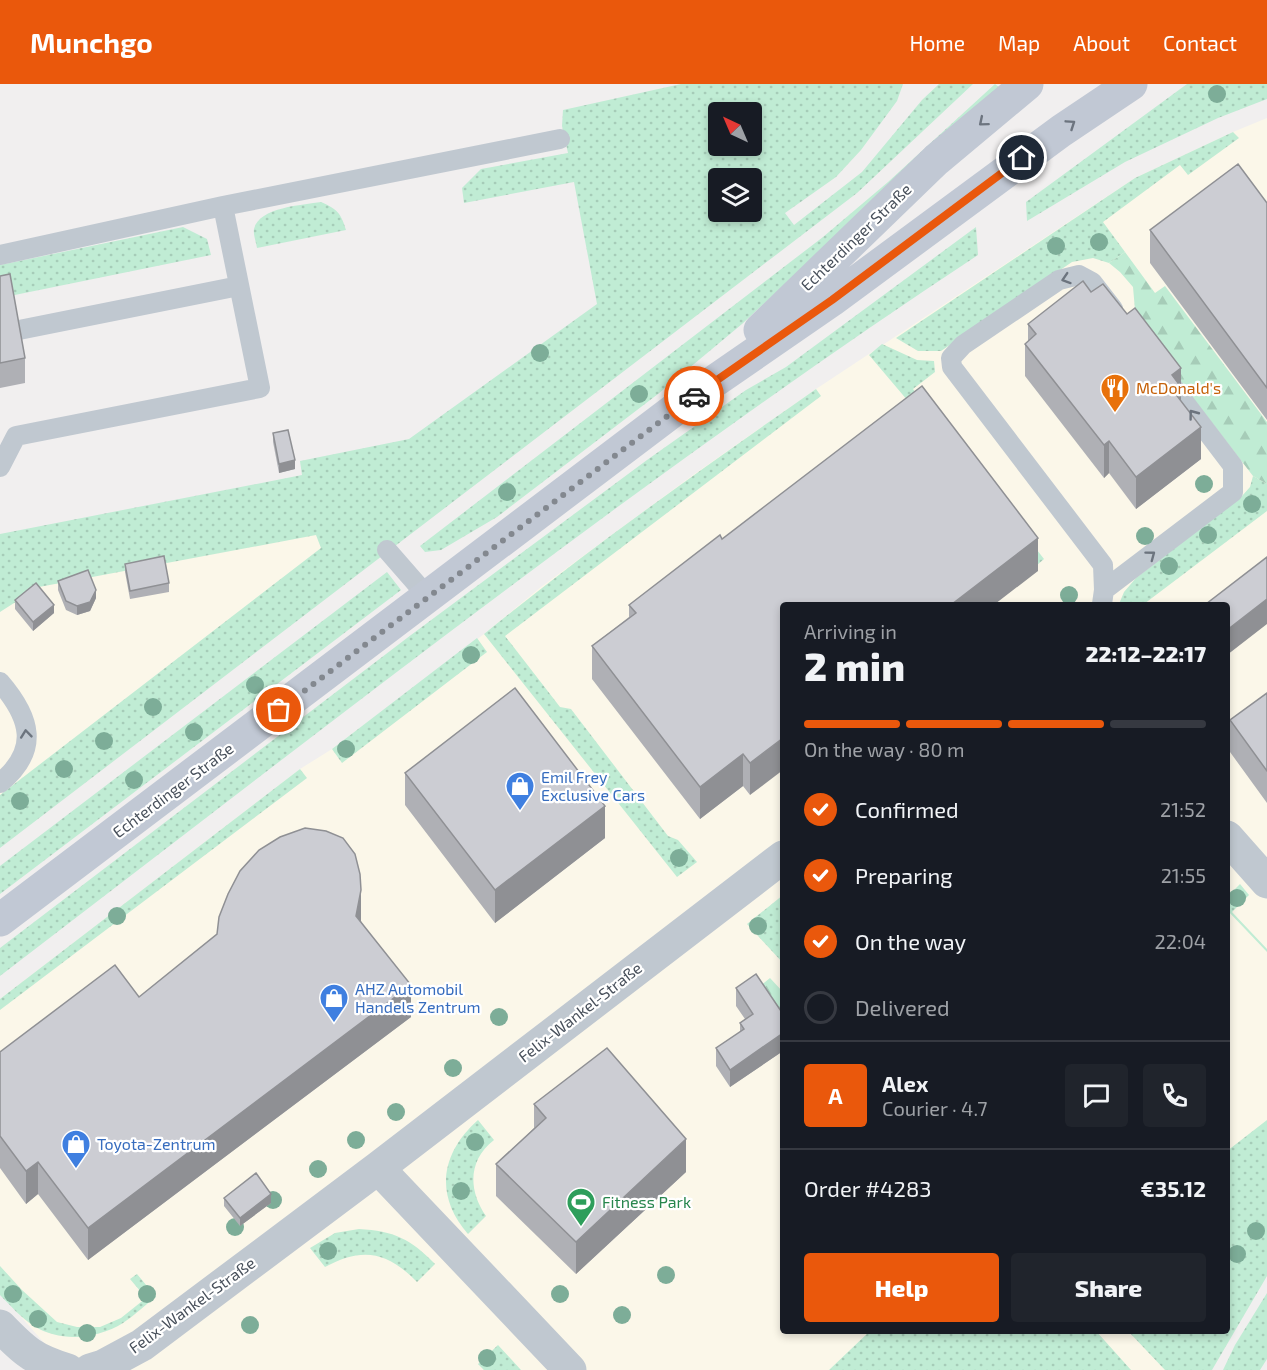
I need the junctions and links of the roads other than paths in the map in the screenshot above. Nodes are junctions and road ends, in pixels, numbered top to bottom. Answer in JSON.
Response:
{"nodes":[{"id":1,"x":1027,"y":84,"type":"edge"},
{"id":2,"x":1131,"y":84,"type":"edge"},
{"id":3,"x":560,"y":139,"type":"dead end"},
{"id":4,"x":223,"y":206,"type":"junction"},
{"id":5,"x":0,"y":255,"type":"edge"},
{"id":6,"x":239,"y":286,"type":"junction"},
{"id":7,"x":1128,"y":328,"type":"edge"},
{"id":8,"x":19,"y":330,"type":"edge"},
{"id":9,"x":1156,"y":365,"type":"edge"},
{"id":10,"x":690,"y":398,"type":"junction"},
{"id":11,"x":0,"y":467,"type":"edge"},
{"id":12,"x":387,"y":550,"type":"dead end"},
{"id":13,"x":428,"y":597,"type":"junction"},
{"id":14,"x":1103,"y":598,"type":"edge"},
{"id":15,"x":0,"y":682,"type":"edge"},
{"id":16,"x":0,"y":783,"type":"edge"},
{"id":17,"x":1230,"y":840,"type":"edge"},
{"id":18,"x":780,"y":859,"type":"edge"},
{"id":19,"x":1267,"y":882,"type":"edge"},
{"id":20,"x":0,"y":920,"type":"edge"},
{"id":21,"x":378,"y":1168,"type":"junction"},
{"id":22,"x":10,"y":1336,"type":"edge"},
{"id":23,"x":68,"y":1370,"type":"edge"},
{"id":24,"x":90,"y":1370,"type":"edge"},
{"id":25,"x":570,"y":1370,"type":"edge"}],
"edges":[{"from":1,"to":10,"type":"main road","name":"Echterdinger Straße","one_way":true},
{"from":10,"to":2,"type":"main road","name":"Echterdinger Straße","one_way":true},
{"from":3,"to":4,"type":"lane"},
{"from":4,"to":5,"type":"lane"},
{"from":4,"to":6,"type":"lane"},
{"from":6,"to":8,"type":"lane"},
{"from":6,"to":11,"type":"lane"},
{"from":7,"to":14,"type":"lane","one_way":true},
{"from":14,"to":9,"type":"lane","one_way":true},
{"from":10,"to":13,"type":"main road","name":"Echterdinger Straße"},
{"from":12,"to":13,"type":"lane"},
{"from":13,"to":20,"type":"main road","name":"Echterdinger Straße"},
{"from":16,"to":15,"type":"lane","one_way":true},
{"from":17,"to":19,"type":"street"},
{"from":18,"to":21,"type":"street","name":"Felix-Wankel-Straße"},
{"from":21,"to":24,"type":"street","name":"Felix-Wankel-Straße"},
{"from":21,"to":25,"type":"street"},
{"from":22,"to":23,"type":"street"}]}
